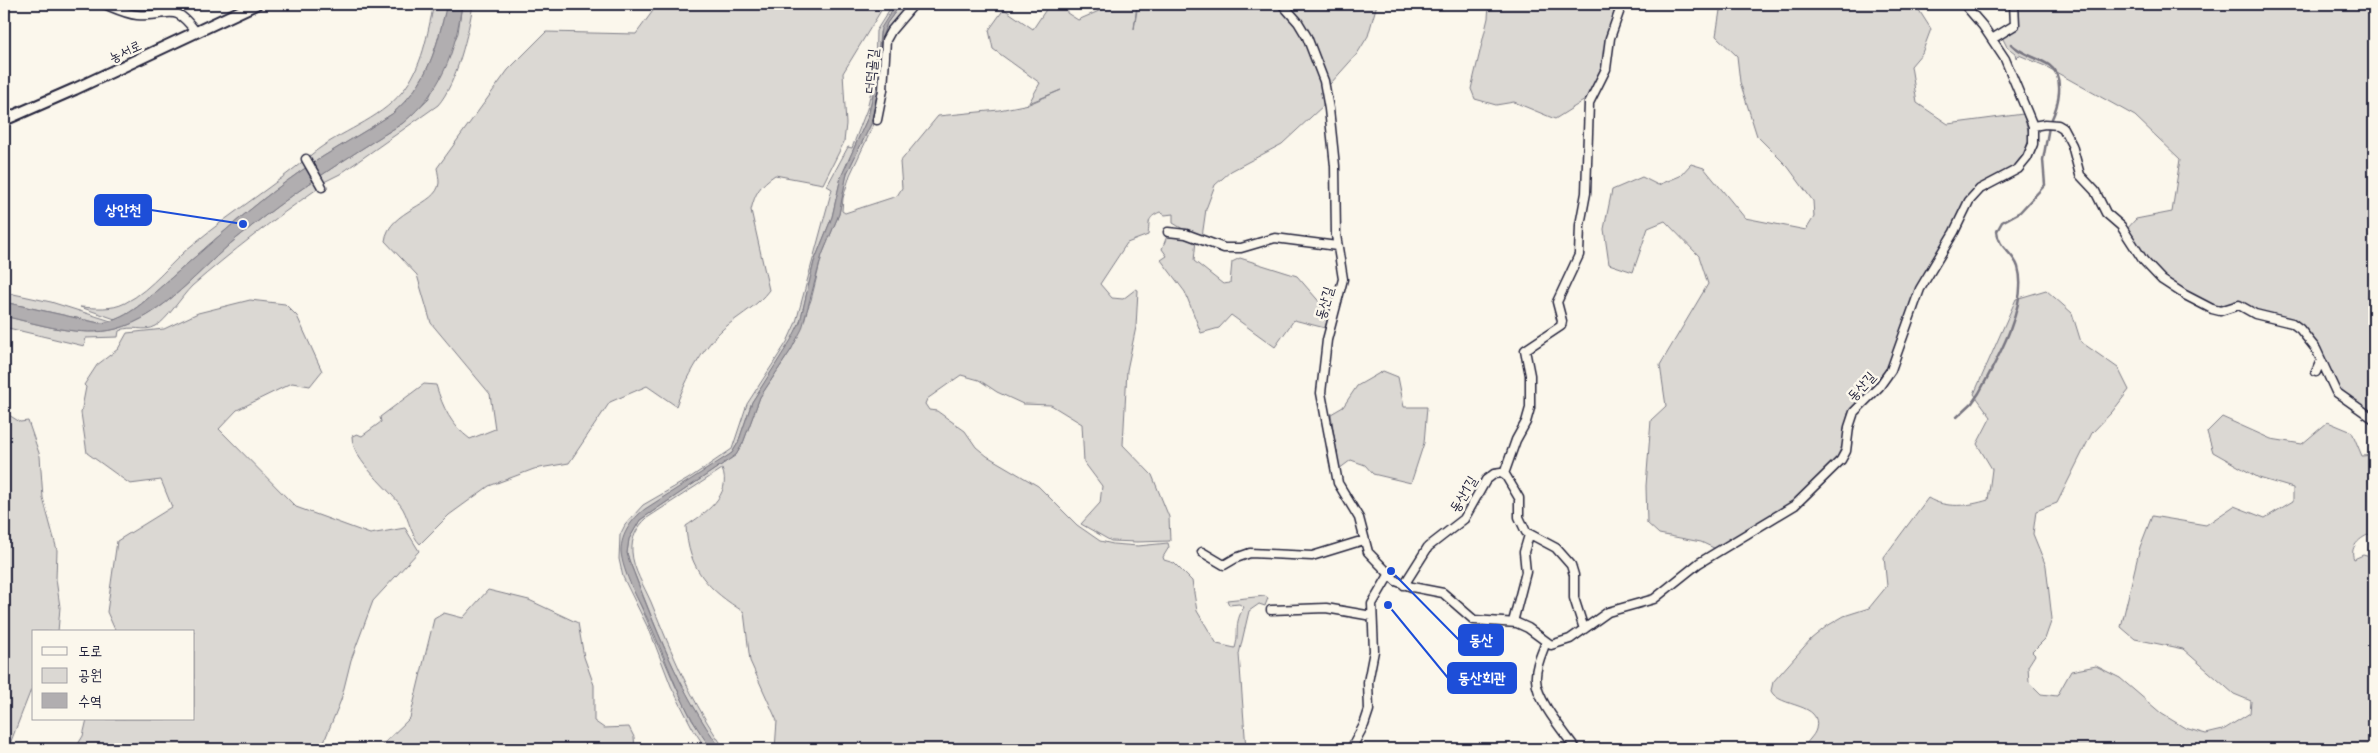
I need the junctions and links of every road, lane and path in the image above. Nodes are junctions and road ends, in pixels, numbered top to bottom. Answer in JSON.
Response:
{"nodes":[{"id":1,"x":104,"y":4,"type":"edge"},
{"id":2,"x":253,"y":4,"type":"edge"},
{"id":3,"x":914,"y":4,"type":"edge"},
{"id":4,"x":1282,"y":4,"type":"edge"},
{"id":5,"x":1622,"y":4,"type":"edge"},
{"id":6,"x":1964,"y":4,"type":"edge"},
{"id":7,"x":2014,"y":4,"type":"edge"},
{"id":8,"x":904,"y":8,"type":"edge"},
{"id":9,"x":196,"y":32,"type":"junction"},
{"id":10,"x":1992,"y":39,"type":"junction"},
{"id":11,"x":4,"y":120,"type":"edge"},
{"id":12,"x":877,"y":120,"type":"dead end"},
{"id":13,"x":2032,"y":126,"type":"junction"},
{"id":14,"x":306,"y":159,"type":"dead end"},
{"id":15,"x":322,"y":186,"type":"dead end"},
{"id":16,"x":1168,"y":232,"type":"dead end"},
{"id":17,"x":1337,"y":246,"type":"junction"},
{"id":18,"x":2321,"y":360,"type":"junction"},
{"id":19,"x":2316,"y":372,"type":"dead end"},
{"id":20,"x":2374,"y":419,"type":"edge"},
{"id":21,"x":1504,"y":474,"type":"junction"},
{"id":22,"x":1529,"y":536,"type":"junction"},
{"id":23,"x":1364,"y":540,"type":"junction"},
{"id":24,"x":1202,"y":552,"type":"dead end"},
{"id":25,"x":1389,"y":575,"type":"junction"},
{"id":26,"x":1404,"y":584,"type":"junction"},
{"id":27,"x":1271,"y":610,"type":"dead end"},
{"id":28,"x":1372,"y":616,"type":"junction"},
{"id":29,"x":1513,"y":622,"type":"junction"},
{"id":30,"x":1584,"y":629,"type":"junction"},
{"id":31,"x":1546,"y":642,"type":"junction"},
{"id":32,"x":1350,"y":749,"type":"edge"},
{"id":33,"x":1576,"y":749,"type":"edge"}],
"edges":[{"from":1,"to":9,"type":"street"},
{"from":2,"to":9,"type":"street","name":"농서로"},
{"from":3,"to":8,"type":"street","name":"더덕골길"},
{"from":4,"to":17,"type":"street","name":"동산길"},
{"from":5,"to":21,"type":"street"},
{"from":6,"to":10,"type":"street","name":"동산길"},
{"from":7,"to":10,"type":"street"},
{"from":8,"to":12,"type":"street","name":"더덕골길"},
{"from":9,"to":11,"type":"street","name":"농서로"},
{"from":10,"to":13,"type":"street","name":"동산길"},
{"from":13,"to":18,"type":"street"},
{"from":13,"to":30,"type":"street","name":"동산길"},
{"from":14,"to":15,"type":"street"},
{"from":16,"to":17,"type":"street"},
{"from":17,"to":23,"type":"street","name":"동산길"},
{"from":18,"to":19,"type":"street"},
{"from":18,"to":20,"type":"street"},
{"from":21,"to":22,"type":"street"},
{"from":21,"to":26,"type":"street","name":"동산1길"},
{"from":22,"to":29,"type":"street"},
{"from":22,"to":30,"type":"street"},
{"from":23,"to":24,"type":"street"},
{"from":23,"to":25,"type":"street","name":"동산길"},
{"from":25,"to":26,"type":"street","name":"동산길"},
{"from":25,"to":28,"type":"street"},
{"from":26,"to":29,"type":"street","name":"동산길"},
{"from":27,"to":28,"type":"street"},
{"from":28,"to":32,"type":"street"},
{"from":29,"to":31,"type":"street","name":"동산길"},
{"from":30,"to":31,"type":"street","name":"동산길"},
{"from":31,"to":33,"type":"street"}]}
